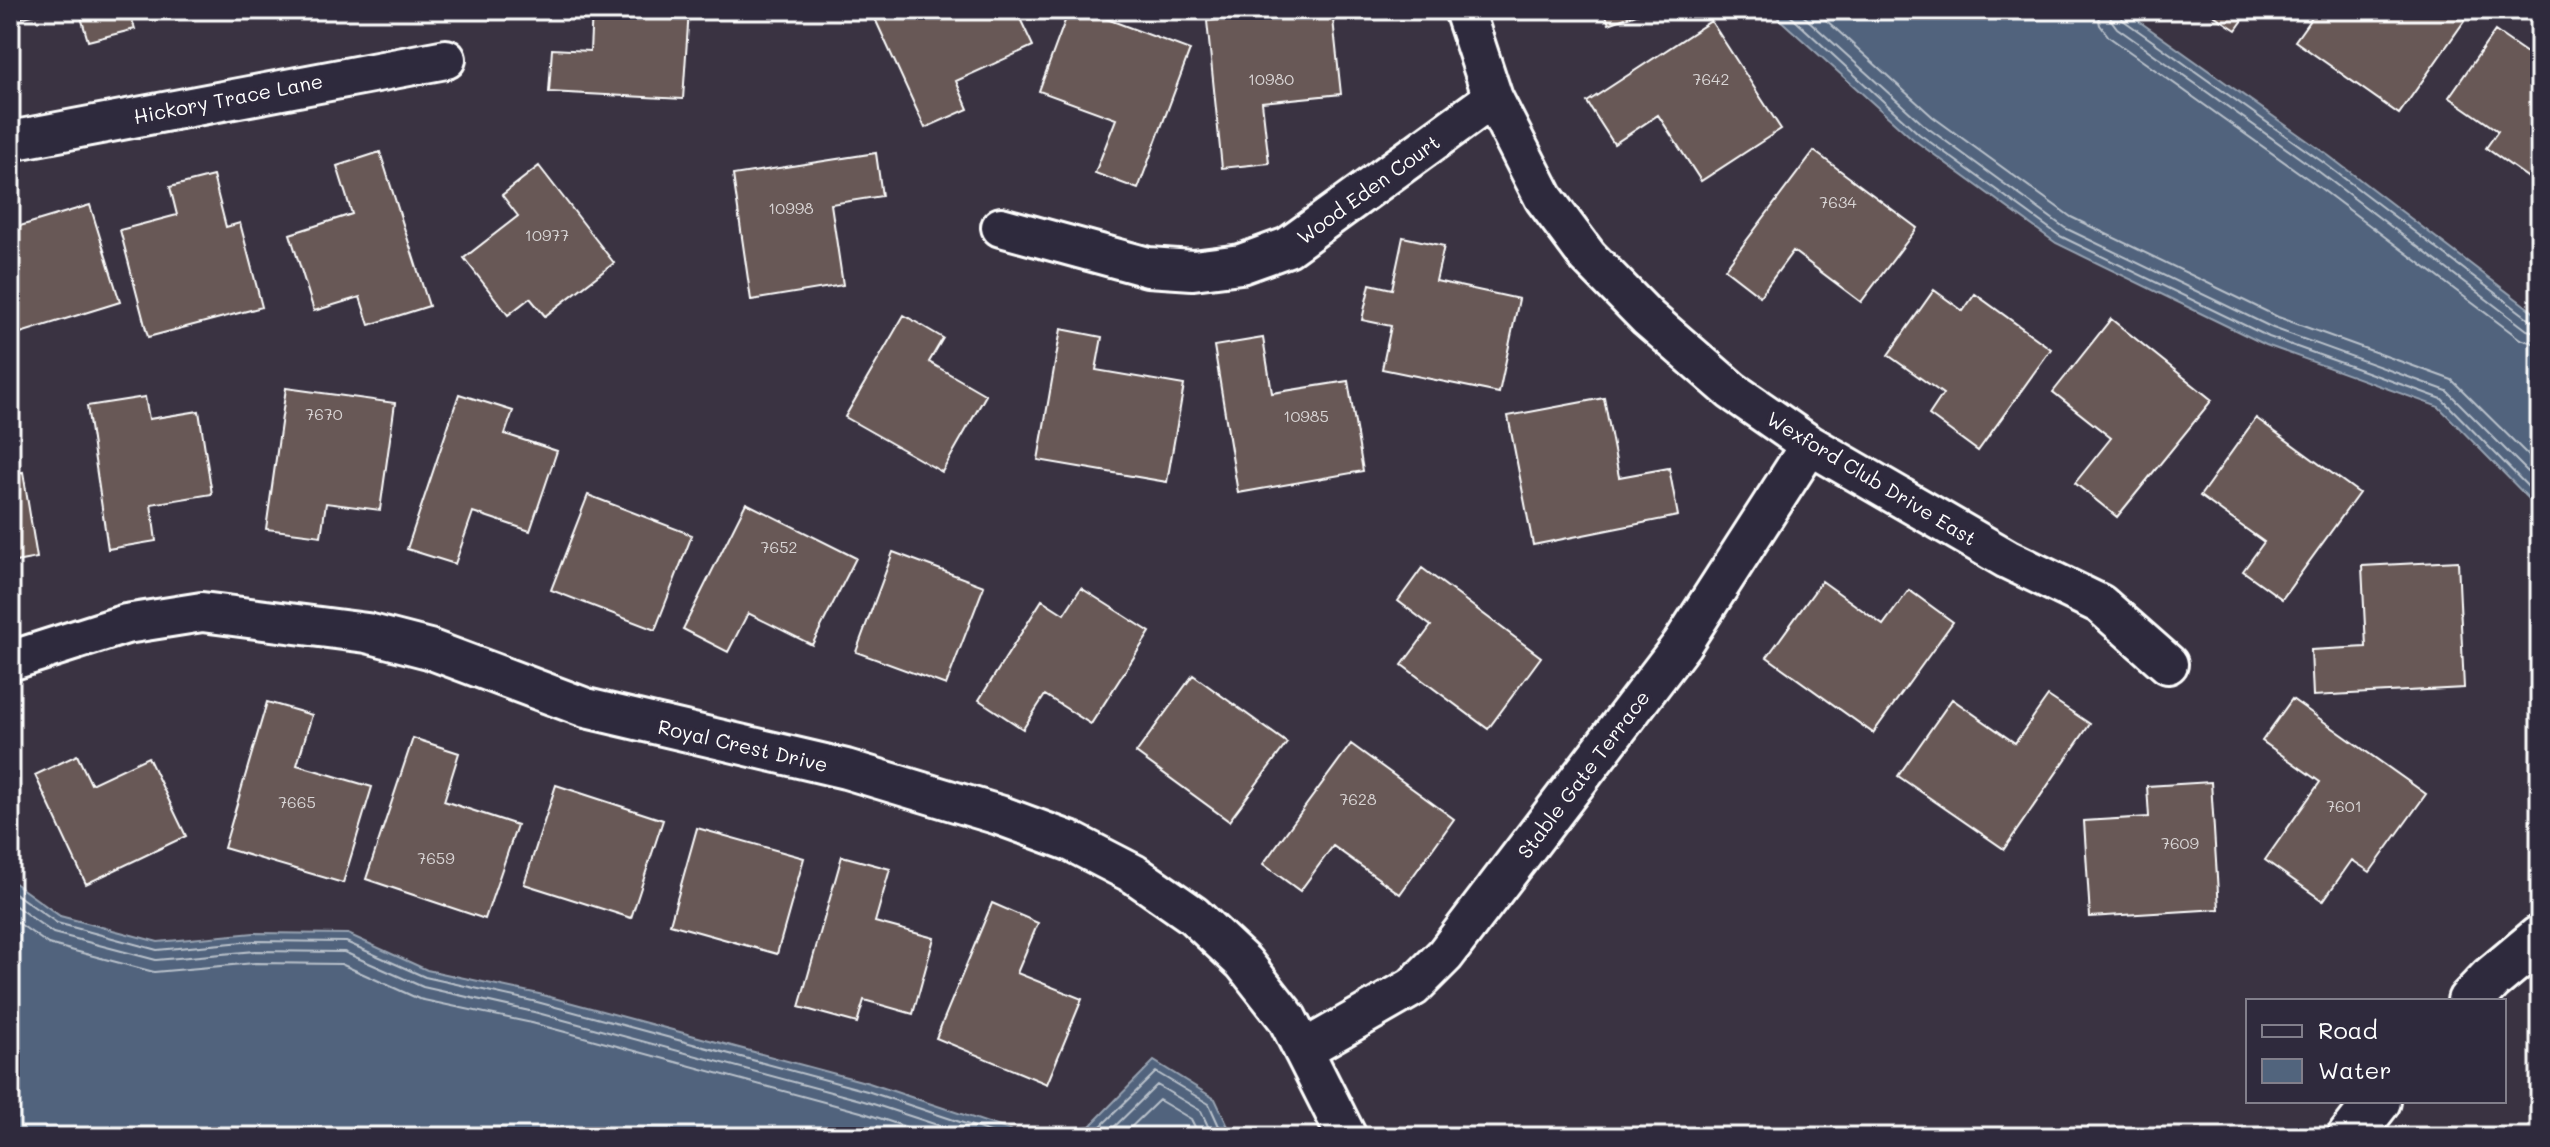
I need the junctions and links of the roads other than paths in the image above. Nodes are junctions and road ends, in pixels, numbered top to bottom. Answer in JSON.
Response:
{"nodes":[{"id":1,"x":1464,"y":10,"type":"edge"},
{"id":2,"x":446,"y":59,"type":"dead end"},
{"id":3,"x":1493,"y":98,"type":"junction"},
{"id":4,"x":10,"y":141,"type":"edge"},
{"id":5,"x":1001,"y":227,"type":"dead end"},
{"id":6,"x":1810,"y":445,"type":"junction"},
{"id":7,"x":10,"y":661,"type":"edge"},
{"id":8,"x":2168,"y":664,"type":"dead end"},
{"id":9,"x":2540,"y":938,"type":"edge"},
{"id":10,"x":2472,"y":999,"type":"edge"},
{"id":11,"x":1303,"y":1050,"type":"junction"},
{"id":12,"x":2376,"y":1103,"type":"edge"},
{"id":13,"x":1347,"y":1137,"type":"edge"},
{"id":14,"x":2350,"y":1137,"type":"edge"}],
"edges":[{"from":1,"to":3,"type":"street","name":"Wexford Club Drive East"},
{"from":2,"to":4,"type":"street","name":"Hickory Trace Lane"},
{"from":3,"to":5,"type":"street","name":"Wood Eden Court"},
{"from":3,"to":6,"type":"street","name":"Wexford Club Drive East"},
{"from":6,"to":8,"type":"street","name":"Wexford Club Drive East"},
{"from":6,"to":11,"type":"street","name":"Stable Gate Terrace"},
{"from":7,"to":11,"type":"street","name":"Royal Crest Drive"},
{"from":9,"to":10,"type":"street"},
{"from":11,"to":13,"type":"street","name":"Royal Crest Drive"},
{"from":12,"to":14,"type":"street"}]}
